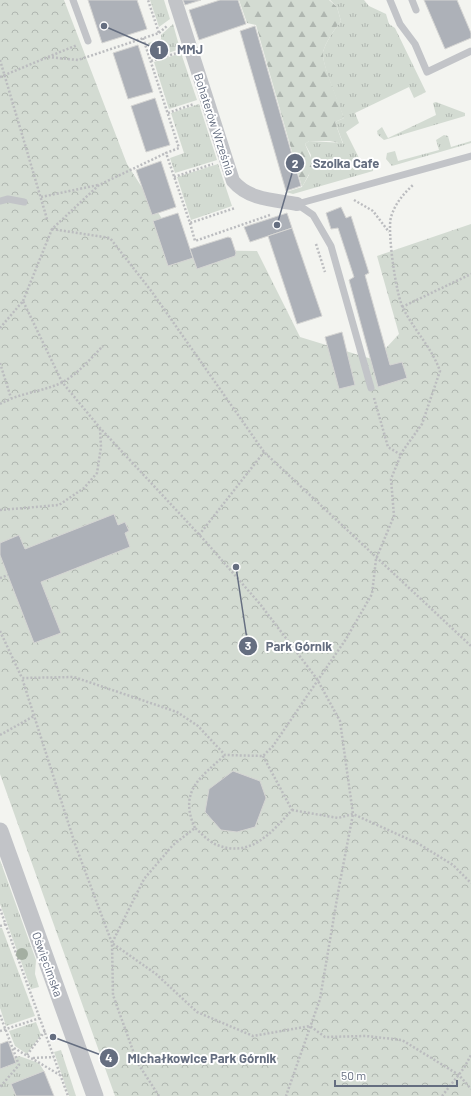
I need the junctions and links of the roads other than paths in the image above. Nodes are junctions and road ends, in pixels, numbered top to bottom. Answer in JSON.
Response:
{"nodes":[{"id":1,"x":73,"y":0,"type":"edge"},
{"id":2,"x":175,"y":0,"type":"edge"},
{"id":3,"x":390,"y":0,"type":"edge"},
{"id":4,"x":412,"y":0,"type":"edge"},
{"id":5,"x":416,"y":10,"type":"dead end"},
{"id":6,"x":88,"y":41,"type":"dead end"},
{"id":7,"x":471,"y":51,"type":"edge"},
{"id":8,"x":471,"y":156,"type":"edge"},
{"id":9,"x":0,"y":201,"type":"edge"},
{"id":10,"x":24,"y":202,"type":"dead end"},
{"id":11,"x":297,"y":204,"type":"junction"},
{"id":12,"x":371,"y":388,"type":"road end"},
{"id":13,"x":0,"y":831,"type":"edge"},
{"id":14,"x":95,"y":1096,"type":"edge"}],
"edges":[{"from":1,"to":6,"type":"lane"},
{"from":2,"to":11,"type":"street","name":"Bohaterów Września"},
{"from":3,"to":7,"type":"lane"},
{"from":4,"to":5,"type":"lane"},
{"from":8,"to":11,"type":"lane"},
{"from":9,"to":10,"type":"lane"},
{"from":11,"to":12,"type":"lane"},
{"from":13,"to":14,"type":"street","name":"Oświęcimska"}]}
